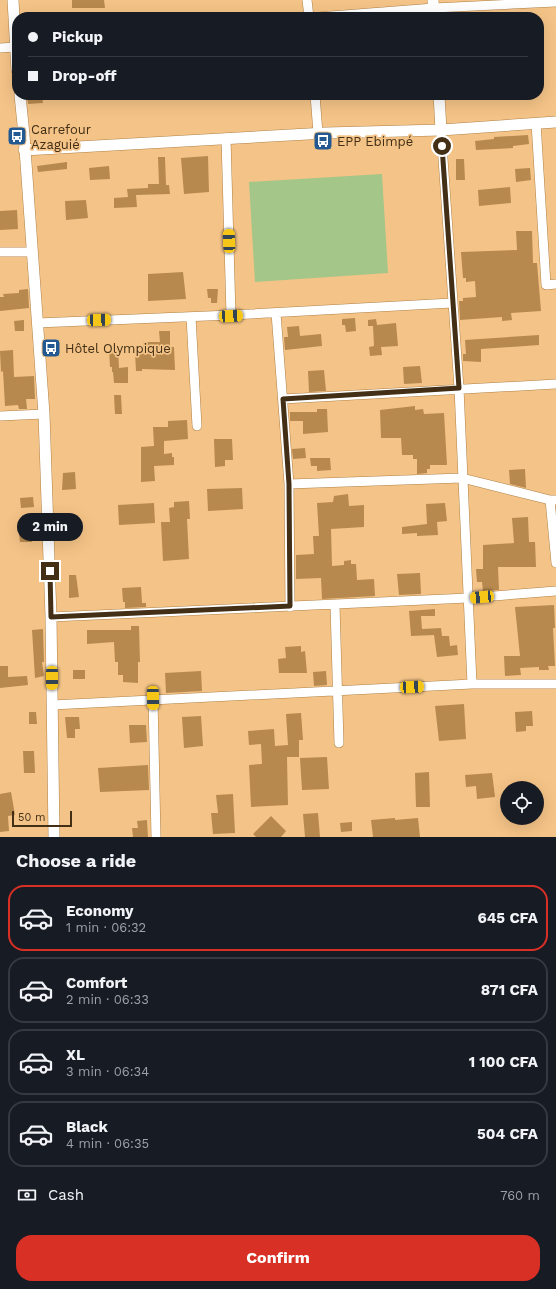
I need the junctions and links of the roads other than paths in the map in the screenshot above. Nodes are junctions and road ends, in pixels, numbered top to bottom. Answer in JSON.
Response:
{"nodes":[{"id":1,"x":13,"y":0,"type":"edge"},
{"id":2,"x":307,"y":0,"type":"edge"},
{"id":3,"x":556,"y":2,"type":"edge"},
{"id":4,"x":434,"y":8,"type":"edge"},
{"id":5,"x":14,"y":12,"type":"edge"},
{"id":6,"x":308,"y":12,"type":"edge"},
{"id":7,"x":382,"y":12,"type":"edge"},
{"id":8,"x":12,"y":47,"type":"edge"},
{"id":9,"x":0,"y":48,"type":"edge"},
{"id":10,"x":20,"y":100,"type":"edge"},
{"id":11,"x":315,"y":100,"type":"edge"},
{"id":12,"x":439,"y":100,"type":"edge"},
{"id":13,"x":556,"y":122,"type":"edge"},
{"id":14,"x":536,"y":123,"type":"junction"},
{"id":15,"x":441,"y":130,"type":"junction"},
{"id":16,"x":318,"y":133,"type":"junction"},
{"id":17,"x":226,"y":138,"type":"junction"},
{"id":18,"x":24,"y":150,"type":"junction"},
{"id":19,"x":0,"y":252,"type":"edge"},
{"id":20,"x":32,"y":252,"type":"junction"},
{"id":21,"x":556,"y":284,"type":"edge"},
{"id":22,"x":452,"y":303,"type":"junction"},
{"id":23,"x":276,"y":313,"type":"junction"},
{"id":24,"x":231,"y":316,"type":"junction"},
{"id":25,"x":191,"y":317,"type":"junction"},
{"id":26,"x":37,"y":323,"type":"junction"},
{"id":27,"x":556,"y":384,"type":"edge"},
{"id":28,"x":459,"y":388,"type":"junction"},
{"id":29,"x":283,"y":399,"type":"junction"},
{"id":30,"x":44,"y":414,"type":"junction"},
{"id":31,"x":0,"y":416,"type":"edge"},
{"id":32,"x":197,"y":426,"type":"dead end"},
{"id":33,"x":462,"y":478,"type":"junction"},
{"id":34,"x":289,"y":484,"type":"junction"},
{"id":35,"x":553,"y":500,"type":"edge"},
{"id":36,"x":556,"y":563,"type":"edge"},
{"id":37,"x":556,"y":592,"type":"edge"},
{"id":38,"x":468,"y":598,"type":"junction"},
{"id":39,"x":335,"y":605,"type":"junction"},
{"id":40,"x":290,"y":606,"type":"junction"},
{"id":41,"x":51,"y":617,"type":"junction"},
{"id":42,"x":472,"y":684,"type":"junction"},
{"id":43,"x":556,"y":684,"type":"edge"},
{"id":44,"x":337,"y":691,"type":"junction"},
{"id":45,"x":153,"y":698,"type":"junction"},
{"id":46,"x":52,"y":705,"type":"junction"},
{"id":47,"x":339,"y":743,"type":"dead end"},
{"id":48,"x":54,"y":837,"type":"edge"},
{"id":49,"x":156,"y":837,"type":"edge"}],
"edges":[{"from":1,"to":5,"type":"street"},
{"from":2,"to":6,"type":"street"},
{"from":3,"to":4,"type":"street"},
{"from":4,"to":7,"type":"street"},
{"from":8,"to":9,"type":"street"},
{"from":10,"to":18,"type":"street"},
{"from":11,"to":16,"type":"street"},
{"from":12,"to":15,"type":"street"},
{"from":13,"to":14,"type":"street"},
{"from":14,"to":15,"type":"street"},
{"from":14,"to":21,"type":"street"},
{"from":15,"to":16,"type":"street"},
{"from":15,"to":22,"type":"street"},
{"from":16,"to":17,"type":"street"},
{"from":17,"to":18,"type":"street"},
{"from":17,"to":24,"type":"street"},
{"from":18,"to":20,"type":"street"},
{"from":19,"to":20,"type":"street"},
{"from":20,"to":26,"type":"street"},
{"from":22,"to":23,"type":"street"},
{"from":22,"to":28,"type":"street"},
{"from":23,"to":24,"type":"street"},
{"from":23,"to":29,"type":"street"},
{"from":24,"to":25,"type":"street"},
{"from":25,"to":26,"type":"street"},
{"from":25,"to":32,"type":"street"},
{"from":26,"to":30,"type":"street"},
{"from":27,"to":28,"type":"street"},
{"from":28,"to":29,"type":"street"},
{"from":28,"to":33,"type":"street"},
{"from":29,"to":34,"type":"street"},
{"from":30,"to":31,"type":"street"},
{"from":30,"to":41,"type":"street"},
{"from":33,"to":34,"type":"street"},
{"from":33,"to":35,"type":"street"},
{"from":33,"to":38,"type":"street"},
{"from":34,"to":40,"type":"street"},
{"from":35,"to":36,"type":"street"},
{"from":37,"to":38,"type":"street"},
{"from":38,"to":39,"type":"street"},
{"from":38,"to":42,"type":"street"},
{"from":39,"to":40,"type":"street"},
{"from":39,"to":44,"type":"street"},
{"from":40,"to":41,"type":"street"},
{"from":41,"to":46,"type":"street"},
{"from":42,"to":43,"type":"street"},
{"from":42,"to":44,"type":"street"},
{"from":44,"to":45,"type":"street"},
{"from":44,"to":47,"type":"street"},
{"from":45,"to":46,"type":"street"},
{"from":45,"to":49,"type":"street"},
{"from":46,"to":48,"type":"street"}]}
